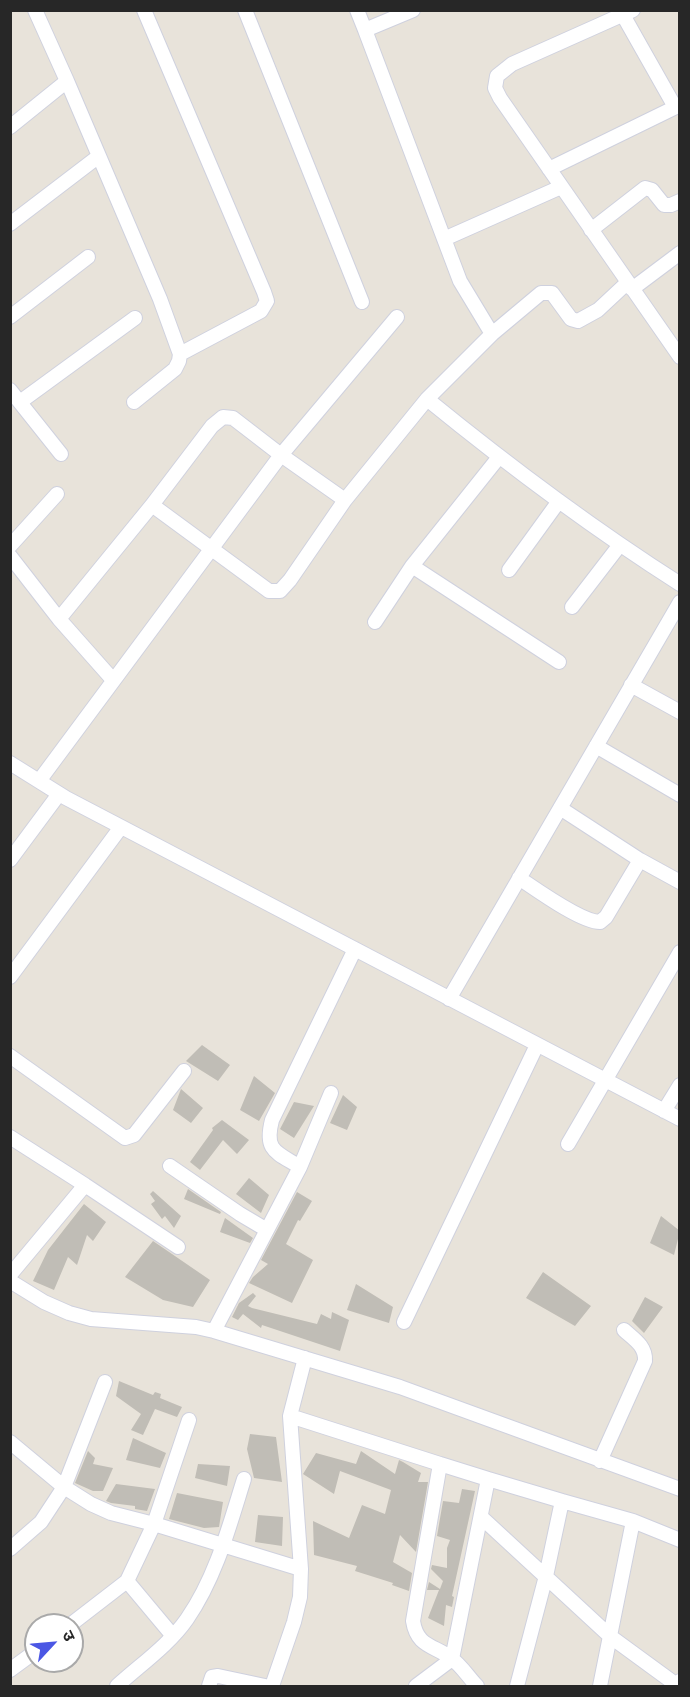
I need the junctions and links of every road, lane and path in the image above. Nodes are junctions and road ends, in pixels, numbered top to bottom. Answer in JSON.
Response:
{"nodes":[{"id":1,"x":35,"y":10,"type":"edge"},
{"id":2,"x":144,"y":10,"type":"edge"},
{"id":3,"x":246,"y":10,"type":"edge"},
{"id":4,"x":357,"y":10,"type":"edge"},
{"id":5,"x":413,"y":10,"type":"edge"},
{"id":6,"x":628,"y":13,"type":"edge"},
{"id":7,"x":366,"y":30,"type":"junction"},
{"id":8,"x":67,"y":81,"type":"junction"},
{"id":9,"x":677,"y":106,"type":"edge"},
{"id":10,"x":10,"y":127,"type":"edge"},
{"id":11,"x":99,"y":156,"type":"junction"},
{"id":12,"x":549,"y":169,"type":"junction"},
{"id":13,"x":561,"y":187,"type":"junction"},
{"id":14,"x":680,"y":201,"type":"edge"},
{"id":15,"x":10,"y":224,"type":"edge"},
{"id":16,"x":591,"y":230,"type":"junction"},
{"id":17,"x":444,"y":240,"type":"junction"},
{"id":18,"x":680,"y":253,"type":"edge"},
{"id":19,"x":88,"y":257,"type":"dead end"},
{"id":20,"x":630,"y":286,"type":"junction"},
{"id":21,"x":362,"y":302,"type":"dead end"},
{"id":22,"x":10,"y":317,"type":"edge"},
{"id":23,"x":397,"y":317,"type":"dead end"},
{"id":24,"x":135,"y":318,"type":"dead end"},
{"id":25,"x":492,"y":334,"type":"junction"},
{"id":26,"x":674,"y":338,"type":"edge"},
{"id":27,"x":180,"y":354,"type":"junction"},
{"id":28,"x":680,"y":357,"type":"edge"},
{"id":29,"x":10,"y":390,"type":"edge"},
{"id":30,"x":427,"y":399,"type":"junction"},
{"id":31,"x":20,"y":402,"type":"junction"},
{"id":32,"x":134,"y":402,"type":"dead end"},
{"id":33,"x":61,"y":454,"type":"dead end"},
{"id":34,"x":281,"y":455,"type":"junction"},
{"id":35,"x":499,"y":457,"type":"junction"},
{"id":36,"x":57,"y":494,"type":"dead end"},
{"id":37,"x":345,"y":500,"type":"junction"},
{"id":38,"x":559,"y":501,"type":"junction"},
{"id":39,"x":152,"y":506,"type":"junction"},
{"id":40,"x":10,"y":546,"type":"edge"},
{"id":41,"x":619,"y":546,"type":"junction"},
{"id":42,"x":212,"y":548,"type":"junction"},
{"id":43,"x":10,"y":556,"type":"edge"},
{"id":44,"x":412,"y":566,"type":"junction"},
{"id":45,"x":509,"y":570,"type":"dead end"},
{"id":46,"x":680,"y":584,"type":"edge"},
{"id":47,"x":572,"y":607,"type":"dead end"},
{"id":48,"x":678,"y":610,"type":"edge"},
{"id":49,"x":59,"y":619,"type":"junction"},
{"id":50,"x":375,"y":622,"type":"dead end"},
{"id":51,"x":559,"y":662,"type":"dead end"},
{"id":52,"x":113,"y":680,"type":"junction"},
{"id":53,"x":631,"y":685,"type":"junction"},
{"id":54,"x":680,"y":712,"type":"edge"},
{"id":55,"x":596,"y":746,"type":"junction"},
{"id":56,"x":10,"y":763,"type":"edge"},
{"id":57,"x":39,"y":781,"type":"junction"},
{"id":58,"x":59,"y":794,"type":"junction"},
{"id":59,"x":680,"y":795,"type":"edge"},
{"id":60,"x":560,"y":808,"type":"junction"},
{"id":61,"x":121,"y":827,"type":"junction"},
{"id":62,"x":10,"y":860,"type":"edge"},
{"id":63,"x":640,"y":860,"type":"junction"},
{"id":64,"x":519,"y":879,"type":"junction"},
{"id":65,"x":680,"y":882,"type":"edge"},
{"id":66,"x":355,"y":949,"type":"junction"},
{"id":67,"x":680,"y":952,"type":"edge"},
{"id":68,"x":12,"y":972,"type":"edge"},
{"id":69,"x":449,"y":999,"type":"junction"},
{"id":70,"x":537,"y":1045,"type":"junction"},
{"id":71,"x":10,"y":1056,"type":"edge"},
{"id":72,"x":184,"y":1071,"type":"dead end"},
{"id":73,"x":605,"y":1080,"type":"junction"},
{"id":74,"x":680,"y":1085,"type":"edge"},
{"id":75,"x":331,"y":1093,"type":"dead end"},
{"id":76,"x":664,"y":1111,"type":"junction"},
{"id":77,"x":680,"y":1119,"type":"edge"},
{"id":78,"x":10,"y":1137,"type":"edge"},
{"id":79,"x":568,"y":1144,"type":"dead end"},
{"id":80,"x":170,"y":1166,"type":"dead end"},
{"id":81,"x":300,"y":1167,"type":"junction"},
{"id":82,"x":85,"y":1185,"type":"junction"},
{"id":83,"x":267,"y":1230,"type":"junction"},
{"id":84,"x":178,"y":1248,"type":"dead end"},
{"id":85,"x":10,"y":1275,"type":"edge"},
{"id":86,"x":10,"y":1281,"type":"edge"},
{"id":87,"x":404,"y":1322,"type":"dead end"},
{"id":88,"x":624,"y":1330,"type":"dead end"},
{"id":89,"x":214,"y":1331,"type":"junction"},
{"id":90,"x":305,"y":1358,"type":"junction"},
{"id":91,"x":105,"y":1382,"type":"dead end"},
{"id":92,"x":290,"y":1416,"type":"junction"},
{"id":93,"x":189,"y":1420,"type":"dead end"},
{"id":94,"x":10,"y":1442,"type":"edge"},
{"id":95,"x":600,"y":1461,"type":"junction"},
{"id":96,"x":440,"y":1464,"type":"junction"},
{"id":97,"x":244,"y":1479,"type":"dead end"},
{"id":98,"x":488,"y":1479,"type":"junction"},
{"id":99,"x":64,"y":1487,"type":"junction"},
{"id":100,"x":680,"y":1489,"type":"edge"},
{"id":101,"x":562,"y":1501,"type":"junction"},
{"id":102,"x":481,"y":1517,"type":"junction"},
{"id":103,"x":633,"y":1521,"type":"junction"},
{"id":104,"x":154,"y":1524,"type":"junction"},
{"id":105,"x":680,"y":1540,"type":"edge"},
{"id":106,"x":224,"y":1546,"type":"junction"},
{"id":107,"x":10,"y":1549,"type":"edge"},
{"id":108,"x":301,"y":1569,"type":"junction"},
{"id":109,"x":546,"y":1575,"type":"junction"},
{"id":110,"x":127,"y":1581,"type":"junction"},
{"id":111,"x":84,"y":1614,"type":"edge"},
{"id":112,"x":173,"y":1636,"type":"junction"},
{"id":113,"x":611,"y":1638,"type":"junction"},
{"id":114,"x":452,"y":1659,"type":"junction"},
{"id":115,"x":24,"y":1660,"type":"edge"},
{"id":116,"x":10,"y":1670,"type":"edge"},
{"id":117,"x":680,"y":1681,"type":"edge"},
{"id":118,"x":117,"y":1686,"type":"edge"},
{"id":119,"x":209,"y":1686,"type":"edge"},
{"id":120,"x":265,"y":1686,"type":"edge"},
{"id":121,"x":272,"y":1686,"type":"edge"},
{"id":122,"x":416,"y":1686,"type":"edge"},
{"id":123,"x":477,"y":1686,"type":"edge"},
{"id":124,"x":517,"y":1686,"type":"edge"},
{"id":125,"x":600,"y":1686,"type":"edge"}],
"edges":[{"from":1,"to":8,"type":"street"},
{"from":2,"to":27,"type":"street"},
{"from":3,"to":21,"type":"street"},
{"from":4,"to":7,"type":"street"},
{"from":5,"to":7,"type":"street"},
{"from":6,"to":9,"type":"street"},
{"from":6,"to":12,"type":"street"},
{"from":7,"to":17,"type":"street"},
{"from":8,"to":10,"type":"street"},
{"from":8,"to":11,"type":"street"},
{"from":9,"to":12,"type":"street"},
{"from":11,"to":15,"type":"street"},
{"from":11,"to":27,"type":"street"},
{"from":12,"to":13,"type":"street"},
{"from":13,"to":16,"type":"street"},
{"from":13,"to":17,"type":"street"},
{"from":14,"to":16,"type":"street"},
{"from":16,"to":20,"type":"street"},
{"from":17,"to":25,"type":"street"},
{"from":18,"to":20,"type":"street"},
{"from":19,"to":22,"type":"street"},
{"from":20,"to":25,"type":"street"},
{"from":20,"to":26,"type":"street"},
{"from":23,"to":34,"type":"street"},
{"from":24,"to":31,"type":"street"},
{"from":25,"to":30,"type":"street"},
{"from":26,"to":28,"type":"street"},
{"from":27,"to":32,"type":"street"},
{"from":29,"to":31,"type":"street"},
{"from":30,"to":35,"type":"street"},
{"from":30,"to":37,"type":"street"},
{"from":31,"to":33,"type":"street"},
{"from":34,"to":37,"type":"street"},
{"from":34,"to":39,"type":"street"},
{"from":34,"to":42,"type":"street"},
{"from":35,"to":38,"type":"street"},
{"from":35,"to":44,"type":"street"},
{"from":36,"to":40,"type":"street"},
{"from":37,"to":42,"type":"street"},
{"from":38,"to":41,"type":"street"},
{"from":38,"to":45,"type":"street"},
{"from":39,"to":42,"type":"street"},
{"from":39,"to":49,"type":"street"},
{"from":41,"to":46,"type":"street"},
{"from":41,"to":47,"type":"street"},
{"from":42,"to":52,"type":"street"},
{"from":43,"to":49,"type":"street"},
{"from":44,"to":50,"type":"street"},
{"from":44,"to":51,"type":"street"},
{"from":48,"to":53,"type":"street"},
{"from":49,"to":52,"type":"street"},
{"from":52,"to":57,"type":"street"},
{"from":53,"to":54,"type":"street"},
{"from":53,"to":55,"type":"street"},
{"from":55,"to":59,"type":"street"},
{"from":55,"to":60,"type":"street"},
{"from":56,"to":57,"type":"street"},
{"from":57,"to":58,"type":"street"},
{"from":58,"to":61,"type":"street"},
{"from":58,"to":62,"type":"street"},
{"from":60,"to":63,"type":"street"},
{"from":60,"to":64,"type":"street"},
{"from":61,"to":66,"type":"street"},
{"from":61,"to":68,"type":"street"},
{"from":63,"to":64,"type":"street"},
{"from":63,"to":65,"type":"street"},
{"from":64,"to":69,"type":"street"},
{"from":66,"to":69,"type":"street"},
{"from":66,"to":81,"type":"street"},
{"from":67,"to":73,"type":"street"},
{"from":69,"to":70,"type":"street"},
{"from":70,"to":73,"type":"street"},
{"from":70,"to":87,"type":"street"},
{"from":71,"to":72,"type":"street"},
{"from":73,"to":76,"type":"street"},
{"from":73,"to":79,"type":"street"},
{"from":74,"to":76,"type":"street"},
{"from":75,"to":81,"type":"street"},
{"from":76,"to":77,"type":"street"},
{"from":78,"to":82,"type":"street"},
{"from":80,"to":83,"type":"street"},
{"from":81,"to":83,"type":"street"},
{"from":82,"to":84,"type":"street"},
{"from":82,"to":85,"type":"street"},
{"from":83,"to":89,"type":"street"},
{"from":86,"to":89,"type":"street"},
{"from":88,"to":95,"type":"street"},
{"from":89,"to":90,"type":"street"},
{"from":90,"to":92,"type":"street"},
{"from":90,"to":95,"type":"street"},
{"from":91,"to":99,"type":"street"},
{"from":92,"to":96,"type":"street"},
{"from":92,"to":108,"type":"street"},
{"from":93,"to":104,"type":"street"},
{"from":94,"to":99,"type":"street"},
{"from":95,"to":100,"type":"street"},
{"from":96,"to":98,"type":"street"},
{"from":96,"to":114,"type":"street"},
{"from":97,"to":106,"type":"street"},
{"from":98,"to":101,"type":"street"},
{"from":98,"to":102,"type":"street"},
{"from":99,"to":104,"type":"street"},
{"from":99,"to":107,"type":"street"},
{"from":101,"to":103,"type":"street"},
{"from":101,"to":109,"type":"street"},
{"from":102,"to":109,"type":"street"},
{"from":102,"to":114,"type":"street"},
{"from":103,"to":105,"type":"street"},
{"from":103,"to":113,"type":"street"},
{"from":104,"to":106,"type":"street"},
{"from":104,"to":110,"type":"street"},
{"from":106,"to":108,"type":"street"},
{"from":106,"to":112,"type":"street"},
{"from":108,"to":121,"type":"street"},
{"from":109,"to":113,"type":"street"},
{"from":109,"to":124,"type":"street"},
{"from":110,"to":111,"type":"street"},
{"from":110,"to":112,"type":"street"},
{"from":112,"to":118,"type":"street"},
{"from":113,"to":117,"type":"street"},
{"from":113,"to":125,"type":"street"},
{"from":114,"to":122,"type":"street"},
{"from":114,"to":123,"type":"street"},
{"from":115,"to":116,"type":"street"},
{"from":119,"to":120,"type":"street"}]}
